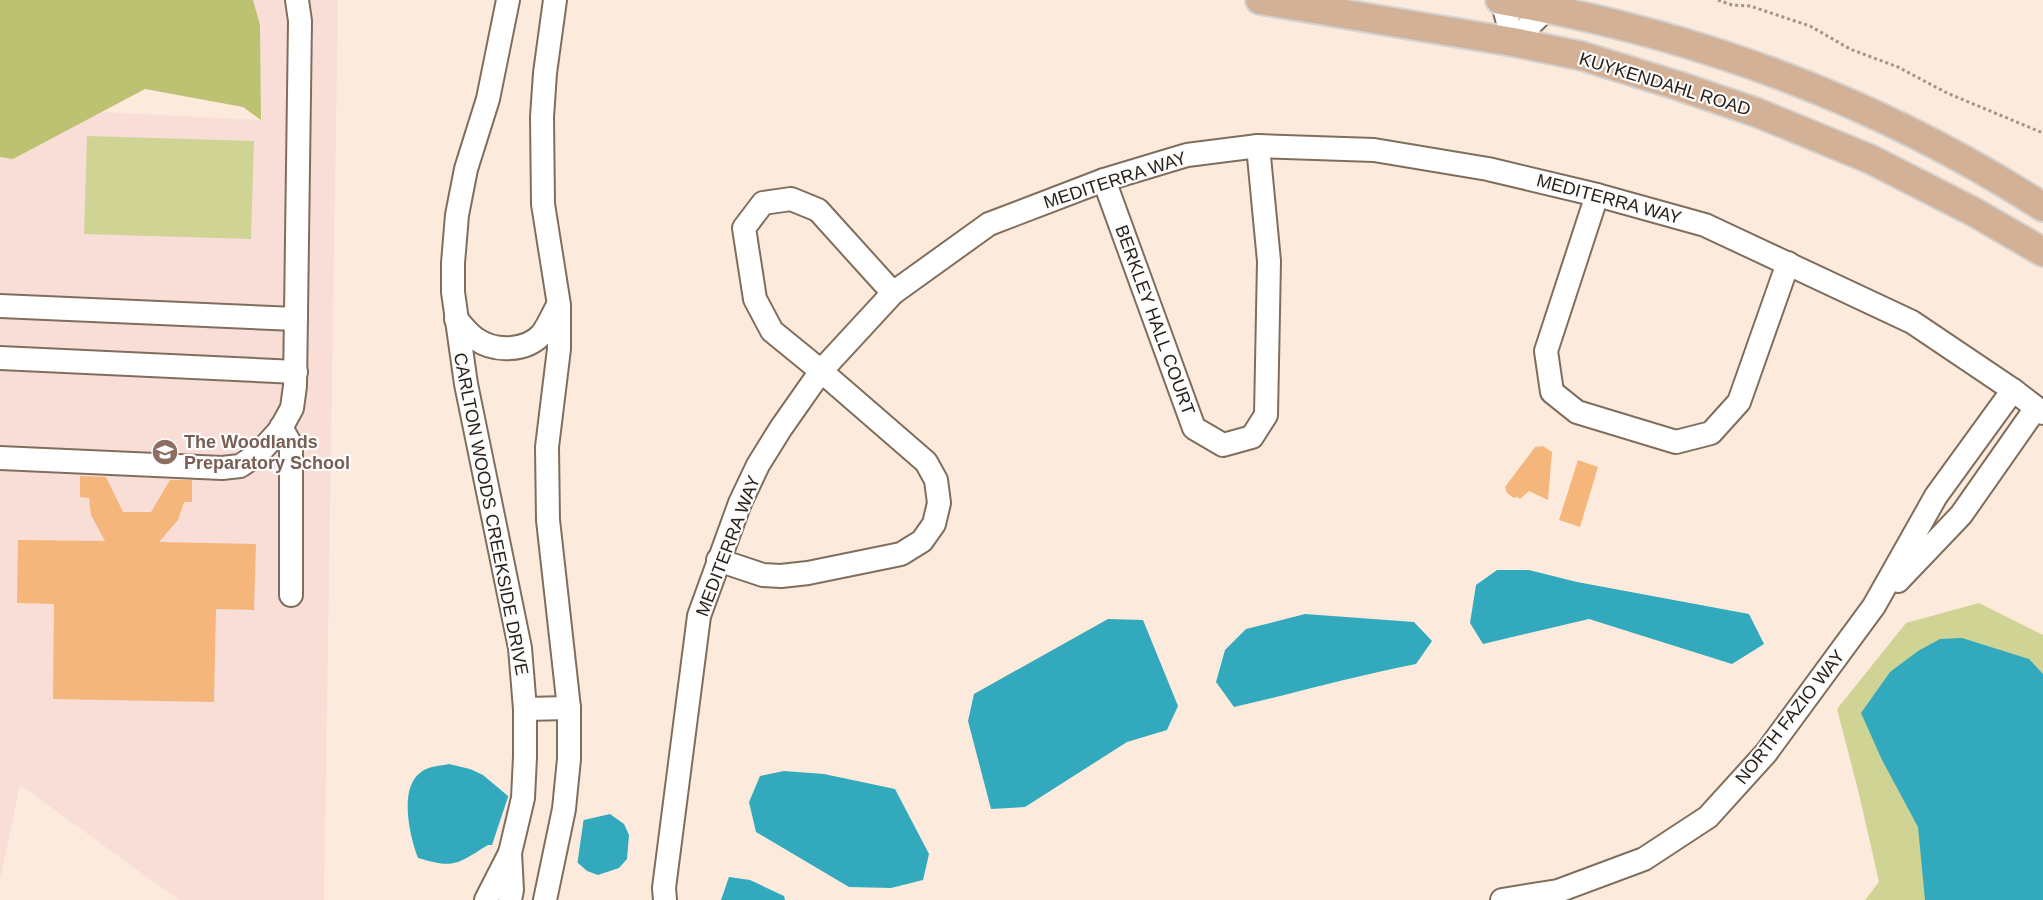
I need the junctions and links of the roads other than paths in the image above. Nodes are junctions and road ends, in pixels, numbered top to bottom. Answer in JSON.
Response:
{"nodes":[{"id":1,"x":297,"y":0,"type":"edge"},
{"id":2,"x":508,"y":0,"type":"edge"},
{"id":3,"x":555,"y":0,"type":"edge"},
{"id":4,"x":1260,"y":0,"type":"edge"},
{"id":5,"x":1501,"y":0,"type":"edge"},
{"id":6,"x":1548,"y":4,"type":"edge"},
{"id":7,"x":1513,"y":42,"type":"junction"},
{"id":8,"x":1258,"y":146,"type":"junction"},
{"id":9,"x":1104,"y":180,"type":"junction"},
{"id":10,"x":1597,"y":195,"type":"junction"},
{"id":11,"x":2043,"y":207,"type":"edge"},
{"id":12,"x":2043,"y":252,"type":"edge"},
{"id":13,"x":1788,"y":262,"type":"junction"},
{"id":14,"x":893,"y":293,"type":"junction"},
{"id":15,"x":559,"y":305,"type":"junction"},
{"id":16,"x":0,"y":306,"type":"edge"},
{"id":17,"x":296,"y":319,"type":"junction"},
{"id":18,"x":456,"y":319,"type":"junction"},
{"id":19,"x":0,"y":358,"type":"edge"},
{"id":20,"x":821,"y":371,"type":"junction"},
{"id":21,"x":296,"y":372,"type":"junction"},
{"id":22,"x":2013,"y":390,"type":"junction"},
{"id":23,"x":2039,"y":411,"type":"edge"},
{"id":24,"x":281,"y":428,"type":"junction"},
{"id":25,"x":0,"y":458,"type":"edge"},
{"id":26,"x":718,"y":560,"type":"junction"},
{"id":27,"x":291,"y":596,"type":"dead end"},
{"id":28,"x":1874,"y":606,"type":"junction"},
{"id":29,"x":569,"y":708,"type":"junction"},
{"id":30,"x":525,"y":709,"type":"junction"},
{"id":31,"x":510,"y":853,"type":"junction"},
{"id":32,"x":486,"y":900,"type":"edge"},
{"id":33,"x":510,"y":900,"type":"edge"},
{"id":34,"x":545,"y":900,"type":"edge"},
{"id":35,"x":665,"y":900,"type":"edge"},
{"id":36,"x":1502,"y":900,"type":"edge"}],
"edges":[{"from":1,"to":17,"type":"street"},
{"from":2,"to":18,"type":"street","name":"CARLTON WOODS CREEKSIDE DRIVE"},
{"from":3,"to":15,"type":"street"},
{"from":4,"to":7,"type":"main road","name":"KUYKENDAHL ROAD"},
{"from":5,"to":6,"type":"main road"},
{"from":5,"to":7,"type":"street"},
{"from":6,"to":7,"type":"street"},
{"from":6,"to":11,"type":"main road"},
{"from":7,"to":12,"type":"main road","name":"KUYKENDAHL ROAD"},
{"from":8,"to":9,"type":"street","name":"MEDITERRA WAY"},
{"from":8,"to":9,"type":"street","name":"BERKLEY HALL COURT"},
{"from":8,"to":10,"type":"street","name":"MEDITERRA WAY"},
{"from":9,"to":14,"type":"street","name":"MEDITERRA WAY"},
{"from":10,"to":13,"type":"street","name":"MEDITERRA WAY"},
{"from":10,"to":13,"type":"street"},
{"from":13,"to":22,"type":"street","name":"MEDITERRA WAY"},
{"from":14,"to":20,"type":"street","name":"MEDITERRA WAY"},
{"from":14,"to":20,"type":"street"},
{"from":15,"to":18,"type":"street","name":"CARLTON WOODS CREEKSIDE DRIVE"},
{"from":15,"to":29,"type":"street"},
{"from":16,"to":17,"type":"street"},
{"from":17,"to":21,"type":"street"},
{"from":18,"to":30,"type":"street","name":"CARLTON WOODS CREEKSIDE DRIVE"},
{"from":19,"to":21,"type":"street"},
{"from":20,"to":26,"type":"street","name":"MEDITERRA WAY"},
{"from":20,"to":26,"type":"street"},
{"from":21,"to":24,"type":"street"},
{"from":22,"to":23,"type":"street","name":"MEDITERRA WAY"},
{"from":22,"to":28,"type":"street","name":"NORTH FAZIO WAY"},
{"from":23,"to":28,"type":"street","name":"NORTH FAZIO WAY"},
{"from":24,"to":25,"type":"street"},
{"from":24,"to":27,"type":"street"},
{"from":26,"to":35,"type":"street","name":"MEDITERRA WAY"},
{"from":28,"to":36,"type":"street","name":"NORTH FAZIO WAY"},
{"from":29,"to":30,"type":"street"},
{"from":29,"to":34,"type":"street"},
{"from":30,"to":31,"type":"street","name":"CARLTON WOODS CREEKSIDE DRIVE"},
{"from":31,"to":32,"type":"street","name":"CARLTON WOODS CREEKSIDE DRIVE"},
{"from":31,"to":33,"type":"street","name":"CARLTON WOODS CREEKSIDE DRIVE"}]}
